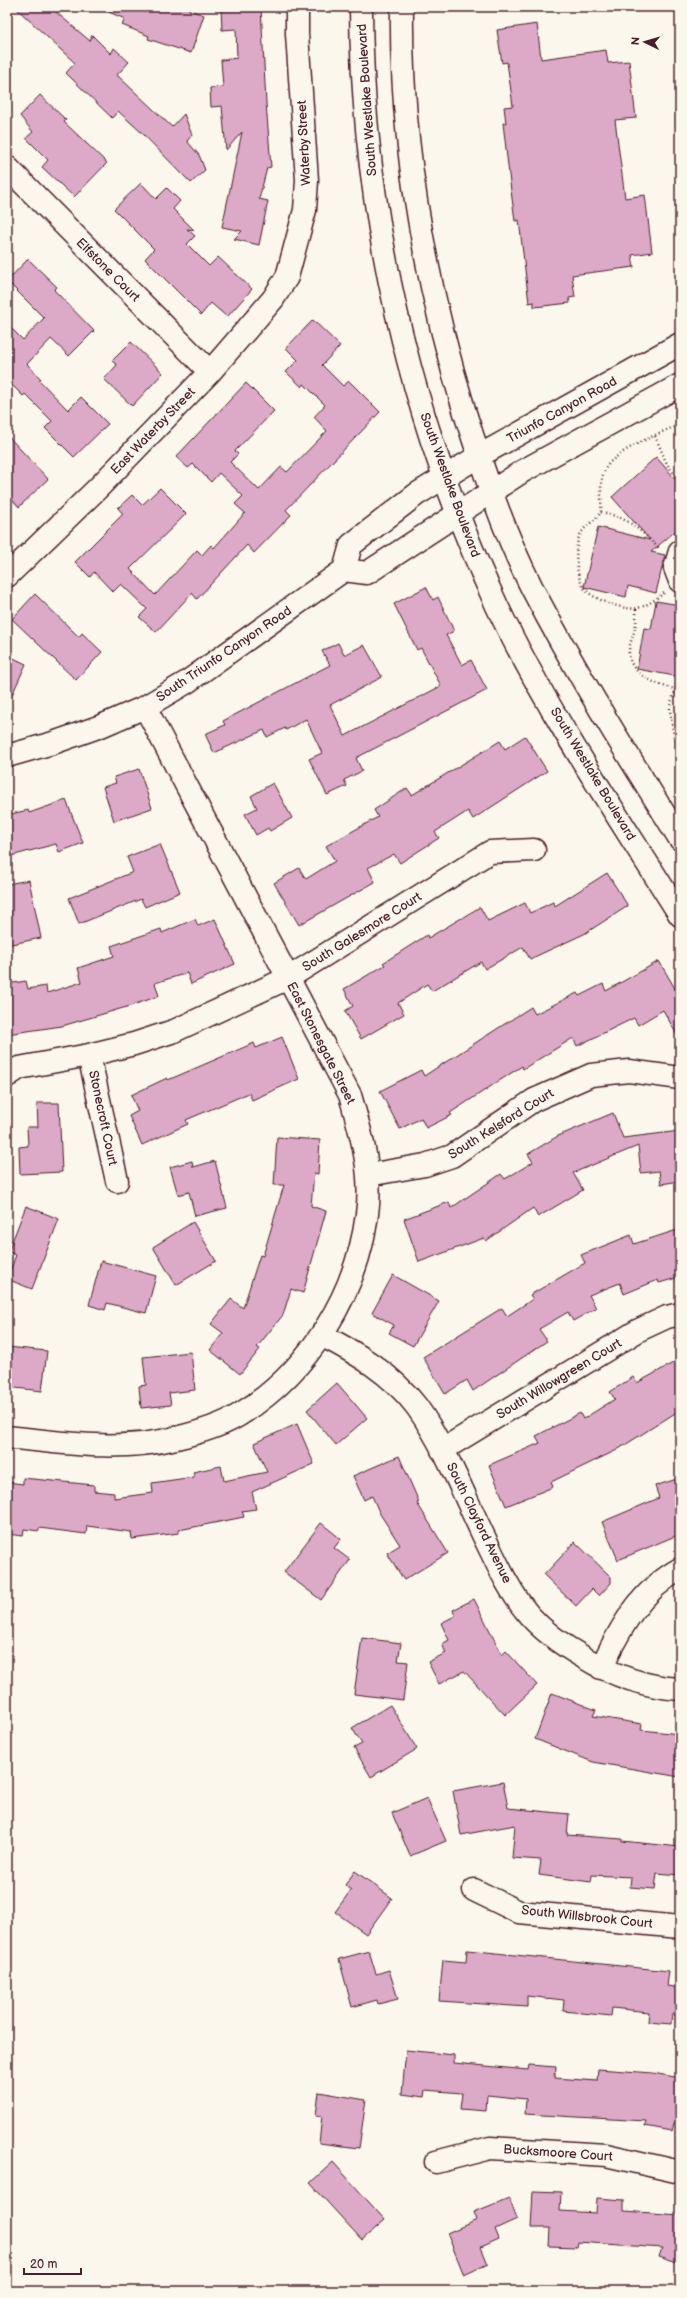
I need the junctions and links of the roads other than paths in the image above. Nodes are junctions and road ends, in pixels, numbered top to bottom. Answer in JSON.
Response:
{"nodes":[{"id":1,"x":298,"y":7,"type":"edge"},
{"id":2,"x":361,"y":7,"type":"edge"},
{"id":3,"x":402,"y":7,"type":"edge"},
{"id":4,"x":7,"y":167,"type":"edge"},
{"id":5,"x":287,"y":277,"type":"joint"},
{"id":6,"x":680,"y":344,"type":"edge"},
{"id":7,"x":210,"y":372,"type":"junction"},
{"id":8,"x":680,"y":385,"type":"edge"},
{"id":9,"x":479,"y":456,"type":"junction"},
{"id":10,"x":444,"y":476,"type":"junction"},
{"id":11,"x":492,"y":491,"type":"junction"},
{"id":12,"x":457,"y":514,"type":"junction"},
{"id":13,"x":679,"y":553,"type":"edge"},
{"id":14,"x":344,"y":570,"type":"junction"},
{"id":15,"x":7,"y":576,"type":"edge"},
{"id":16,"x":679,"y":580,"type":"edge"},
{"id":17,"x":145,"y":707,"type":"junction"},
{"id":18,"x":7,"y":756,"type":"edge"},
{"id":19,"x":680,"y":839,"type":"edge"},
{"id":20,"x":534,"y":850,"type":"dead end"},
{"id":21,"x":680,"y":915,"type":"edge"},
{"id":22,"x":288,"y":978,"type":"junction"},
{"id":23,"x":89,"y":1055,"type":"junction"},
{"id":24,"x":7,"y":1076,"type":"edge"},
{"id":25,"x":680,"y":1078,"type":"edge"},
{"id":26,"x":368,"y":1175,"type":"junction"},
{"id":27,"x":116,"y":1181,"type":"dead end"},
{"id":28,"x":680,"y":1314,"type":"edge"},
{"id":29,"x":321,"y":1335,"type":"junction"},
{"id":30,"x":7,"y":1437,"type":"edge"},
{"id":31,"x":442,"y":1450,"type":"junction"},
{"id":32,"x":680,"y":1569,"type":"edge"},
{"id":33,"x":601,"y":1668,"type":"junction"},
{"id":34,"x":680,"y":1689,"type":"edge"},
{"id":35,"x":474,"y":1890,"type":"dead end"},
{"id":36,"x":680,"y":1927,"type":"edge"},
{"id":37,"x":436,"y":2162,"type":"dead end"},
{"id":38,"x":680,"y":2172,"type":"edge"}],
"edges":[{"from":1,"to":5,"type":"street","name":"Waterby Street"},
{"from":2,"to":10,"type":"street","name":"South Westlake Boulevard"},
{"from":3,"to":9,"type":"street"},
{"from":4,"to":7,"type":"street","name":"Elfstone Court"},
{"from":5,"to":7,"type":"street","name":"East Waterby Street"},
{"from":6,"to":9,"type":"street","name":"Triunfo Canyon Road"},
{"from":7,"to":15,"type":"street","name":"East Waterby Street"},
{"from":8,"to":11,"type":"street"},
{"from":9,"to":10,"type":"street","name":"Triunfo Canyon Road"},
{"from":9,"to":11,"type":"street"},
{"from":10,"to":12,"type":"street","name":"South Westlake Boulevard"},
{"from":10,"to":14,"type":"street"},
{"from":11,"to":12,"type":"street"},
{"from":11,"to":19,"type":"street"},
{"from":12,"to":14,"type":"street"},
{"from":12,"to":21,"type":"street","name":"South Westlake Boulevard"},
{"from":13,"to":16,"type":"street"},
{"from":14,"to":17,"type":"street","name":"South Triunfo Canyon Road"},
{"from":17,"to":18,"type":"street","name":"South Triunfo Canyon Road"},
{"from":17,"to":22,"type":"street","name":"East Stonesgate Street"},
{"from":20,"to":22,"type":"street","name":"South Galesmore Court"},
{"from":22,"to":23,"type":"street","name":"South Galesmore Court"},
{"from":22,"to":26,"type":"street","name":"East Stonesgate Street"},
{"from":23,"to":24,"type":"street","name":"South Galesmore Court"},
{"from":23,"to":27,"type":"street","name":"Stonecroft Court"},
{"from":25,"to":26,"type":"street","name":"South Kelsford Court"},
{"from":26,"to":29,"type":"street","name":"East Stonesgate Street"},
{"from":28,"to":31,"type":"street","name":"South Willowgreen Court"},
{"from":29,"to":30,"type":"street","name":"East Stonesgate Street"},
{"from":29,"to":31,"type":"street","name":"South Clayford Avenue"},
{"from":31,"to":33,"type":"street","name":"South Clayford Avenue"},
{"from":32,"to":33,"type":"street"},
{"from":33,"to":34,"type":"street","name":"South Clayford Avenue"},
{"from":35,"to":36,"type":"street","name":"South Willsbrook Court"},
{"from":37,"to":38,"type":"street","name":"Bucksmoore Court"}]}
